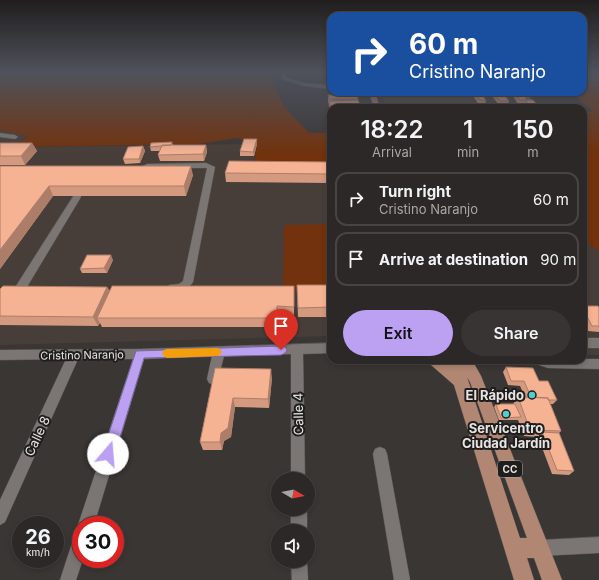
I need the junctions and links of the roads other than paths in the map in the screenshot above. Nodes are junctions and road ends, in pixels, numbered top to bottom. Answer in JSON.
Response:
{"nodes":[{"id":1,"x":0,"y":135,"type":"edge"},
{"id":2,"x":15,"y":137,"type":"dead end"},
{"id":3,"x":136,"y":167,"type":"edge"},
{"id":4,"x":77,"y":197,"type":"dead end"},
{"id":5,"x":164,"y":288,"type":"edge"},
{"id":6,"x":21,"y":289,"type":"edge"},
{"id":7,"x":587,"y":343,"type":"edge"},
{"id":8,"x":599,"y":343,"type":"edge"},
{"id":9,"x":327,"y":348,"type":"edge"},
{"id":10,"x":297,"y":350,"type":"junction"},
{"id":11,"x":219,"y":352,"type":"junction"},
{"id":12,"x":140,"y":354,"type":"junction"},
{"id":13,"x":74,"y":355,"type":"junction"},
{"id":14,"x":0,"y":356,"type":"edge"},
{"id":15,"x":440,"y":364,"type":"edge"},
{"id":16,"x":457,"y":364,"type":"edge"},
{"id":17,"x":466,"y":364,"type":"edge"},
{"id":18,"x":587,"y":364,"type":"edge"},
{"id":19,"x":599,"y":364,"type":"edge"},
{"id":20,"x":460,"y":381,"type":"junction"},
{"id":21,"x":212,"y":389,"type":"edge"},
{"id":22,"x":380,"y":454,"type":"dead end"},
{"id":23,"x":298,"y":472,"type":"edge"},
{"id":24,"x":89,"y":516,"type":"edge"},
{"id":25,"x":0,"y":517,"type":"edge"},
{"id":26,"x":599,"y":544,"type":"edge"},
{"id":27,"x":514,"y":548,"type":"junction"},
{"id":28,"x":540,"y":548,"type":"junction"},
{"id":29,"x":72,"y":568,"type":"edge"},
{"id":30,"x":299,"y":568,"type":"edge"},
{"id":31,"x":68,"y":580,"type":"edge"},
{"id":32,"x":300,"y":580,"type":"edge"},
{"id":33,"x":402,"y":580,"type":"edge"},
{"id":34,"x":524,"y":580,"type":"edge"},
{"id":35,"x":552,"y":580,"type":"edge"}],
"edges":[{"from":1,"to":2,"type":"street"},
{"from":3,"to":5,"type":"street"},
{"from":4,"to":6,"type":"street"},
{"from":7,"to":8,"type":"street"},
{"from":9,"to":10,"type":"street","name":"Cristino Naranjo"},
{"from":10,"to":11,"type":"street","name":"Cristino Naranjo"},
{"from":10,"to":23,"type":"street","name":"Calle 4"},
{"from":11,"to":12,"type":"street","name":"Cristino Naranjo"},
{"from":11,"to":21,"type":"street"},
{"from":12,"to":13,"type":"street","name":"Cristino Naranjo"},
{"from":12,"to":24,"type":"street"},
{"from":13,"to":14,"type":"street","name":"Cristino Naranjo"},
{"from":13,"to":25,"type":"street","name":"Calle 8"},
{"from":15,"to":20,"type":"main road"},
{"from":16,"to":20,"type":"main road","number":"CC"},
{"from":17,"to":28,"type":"main road","number":"CC"},
{"from":18,"to":19,"type":"street"},
{"from":20,"to":27,"type":"main road","number":"CC"},
{"from":22,"to":33,"type":"street"},
{"from":26,"to":28,"type":"street"},
{"from":27,"to":28,"type":"main road"},
{"from":27,"to":34,"type":"main road","number":"CC"},
{"from":28,"to":35,"type":"main road","number":"CC"},
{"from":29,"to":31,"type":"street"},
{"from":30,"to":32,"type":"street"}]}
